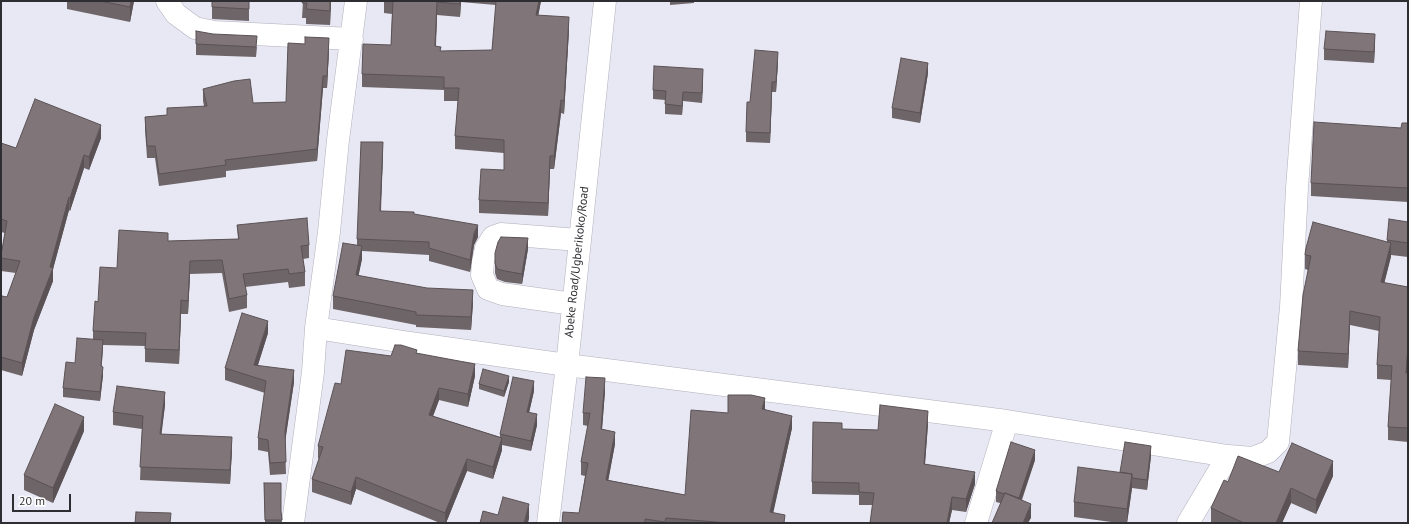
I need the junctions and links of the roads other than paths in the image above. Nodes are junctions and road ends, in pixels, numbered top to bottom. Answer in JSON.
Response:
{"nodes":[{"id":1,"x":167,"y":1,"type":"edge"},
{"id":2,"x":356,"y":1,"type":"edge"},
{"id":3,"x":605,"y":1,"type":"edge"},
{"id":4,"x":1311,"y":1,"type":"edge"},
{"id":5,"x":352,"y":39,"type":"junction"},
{"id":6,"x":580,"y":240,"type":"junction"},
{"id":7,"x":573,"y":304,"type":"junction"},
{"id":8,"x":316,"y":328,"type":"junction"},
{"id":9,"x":567,"y":364,"type":"junction"},
{"id":10,"x":1007,"y":421,"type":"junction"},
{"id":11,"x":1228,"y":456,"type":"junction"},
{"id":12,"x":293,"y":523,"type":"edge"},
{"id":13,"x":548,"y":523,"type":"edge"},
{"id":14,"x":976,"y":523,"type":"edge"},
{"id":15,"x":1188,"y":523,"type":"edge"}],
"edges":[{"from":1,"to":5,"type":"street"},
{"from":2,"to":5,"type":"street"},
{"from":3,"to":6,"type":"street","name":"Abeke Road/Ugberikoko/Road"},
{"from":4,"to":11,"type":"street"},
{"from":5,"to":8,"type":"street"},
{"from":6,"to":7,"type":"street","name":"Abeke Road/Ugberikoko/Road"},
{"from":6,"to":7,"type":"street"},
{"from":7,"to":9,"type":"street","name":"Abeke Road/Ugberikoko/Road"},
{"from":8,"to":9,"type":"street"},
{"from":8,"to":12,"type":"street"},
{"from":9,"to":10,"type":"street"},
{"from":9,"to":13,"type":"street","name":"Abeke Road/Ugberikoko/Road"},
{"from":10,"to":11,"type":"street"},
{"from":10,"to":14,"type":"street"},
{"from":11,"to":15,"type":"street"}]}
